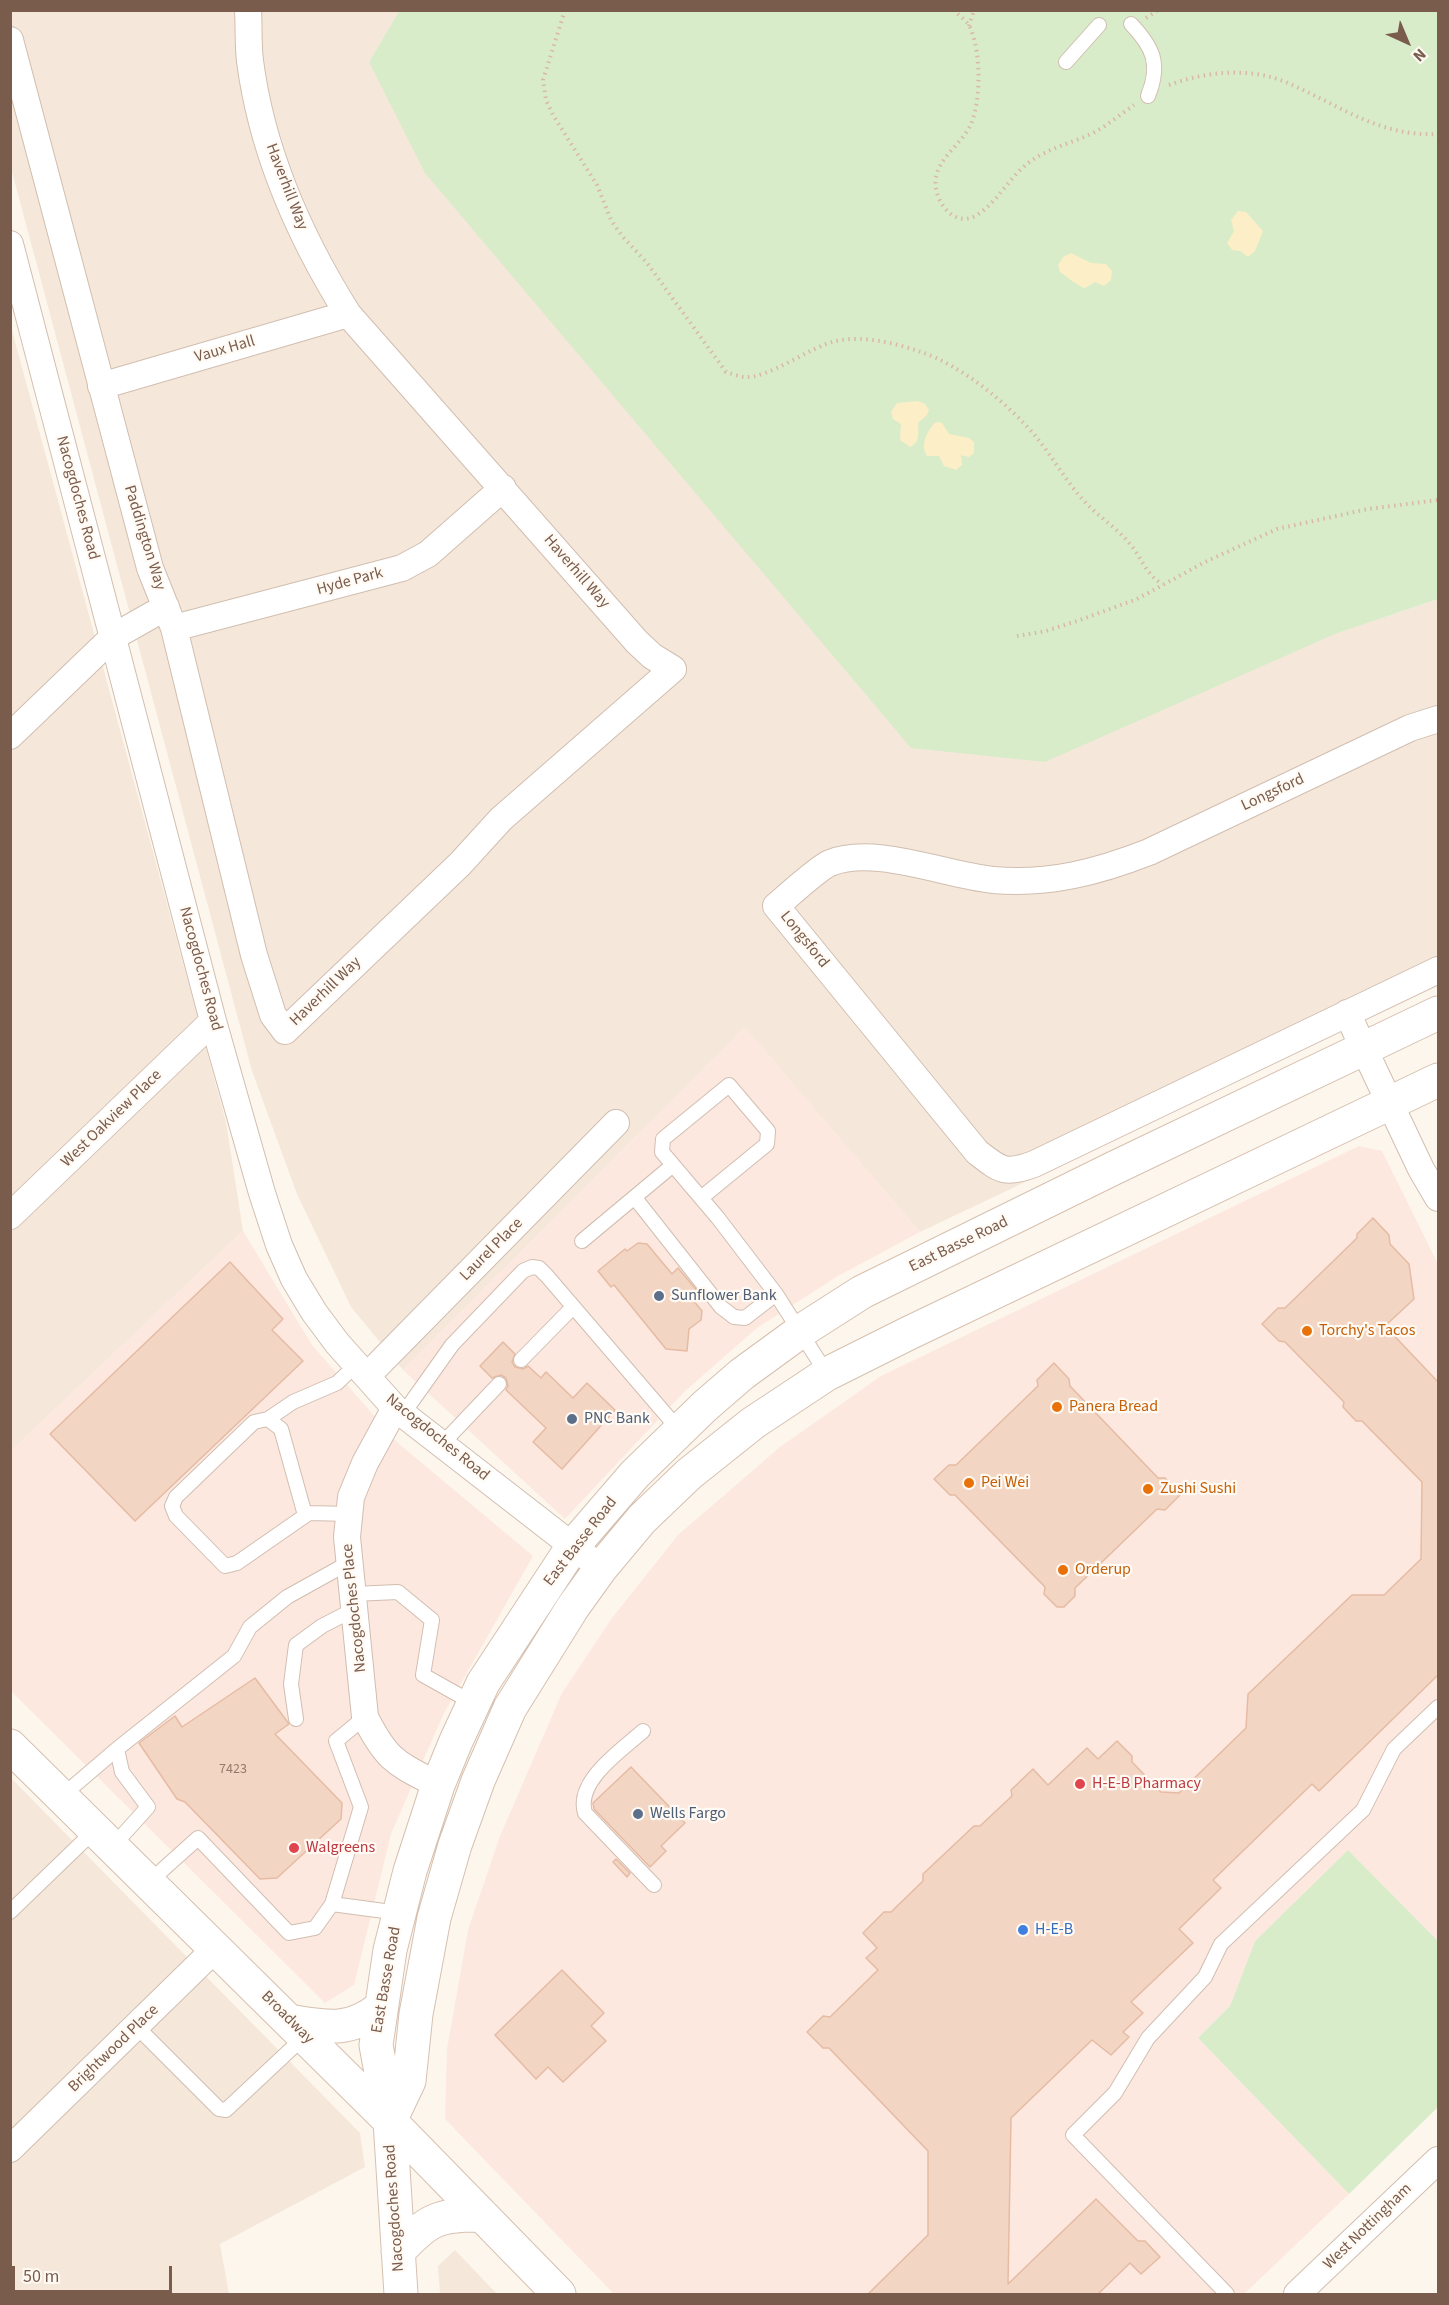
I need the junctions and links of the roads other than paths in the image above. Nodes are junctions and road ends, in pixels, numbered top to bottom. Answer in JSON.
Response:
{"nodes":[{"id":1,"x":248,"y":10,"type":"edge"},
{"id":2,"x":1131,"y":24,"type":"dead end"},
{"id":3,"x":1099,"y":26,"type":"dead end"},
{"id":4,"x":10,"y":40,"type":"edge"},
{"id":5,"x":1066,"y":62,"type":"dead end"},
{"id":6,"x":1148,"y":96,"type":"road end"},
{"id":7,"x":10,"y":244,"type":"edge"},
{"id":8,"x":18,"y":304,"type":"edge"},
{"id":9,"x":348,"y":314,"type":"junction"},
{"id":10,"x":101,"y":386,"type":"junction"},
{"id":11,"x":503,"y":488,"type":"junction"},
{"id":12,"x":170,"y":618,"type":"junction"},
{"id":13,"x":113,"y":637,"type":"junction"},
{"id":14,"x":1438,"y":718,"type":"edge"},
{"id":15,"x":10,"y":736,"type":"edge"},
{"id":16,"x":1438,"y":970,"type":"edge"},
{"id":17,"x":1347,"y":1013,"type":"junction"},
{"id":18,"x":1438,"y":1013,"type":"edge"},
{"id":19,"x":213,"y":1021,"type":"junction"},
{"id":20,"x":285,"y":1031,"type":"joint"},
{"id":21,"x":1364,"y":1049,"type":"junction"},
{"id":22,"x":1438,"y":1080,"type":"edge"},
{"id":23,"x":1390,"y":1104,"type":"junction"},
{"id":24,"x":616,"y":1123,"type":"dead end"},
{"id":25,"x":673,"y":1165,"type":"junction"},
{"id":26,"x":635,"y":1198,"type":"junction"},
{"id":27,"x":701,"y":1198,"type":"junction"},
{"id":28,"x":1438,"y":1198,"type":"edge"},
{"id":29,"x":10,"y":1216,"type":"edge"},
{"id":30,"x":582,"y":1242,"type":"dead end"},
{"id":31,"x":776,"y":1294,"type":"junction"},
{"id":32,"x":573,"y":1307,"type":"junction"},
{"id":33,"x":801,"y":1331,"type":"junction"},
{"id":34,"x":521,"y":1359,"type":"dead end"},
{"id":35,"x":362,"y":1370,"type":"junction"},
{"id":36,"x":827,"y":1374,"type":"junction"},
{"id":37,"x":499,"y":1384,"type":"dead end"},
{"id":38,"x":399,"y":1411,"type":"junction"},
{"id":39,"x":268,"y":1419,"type":"junction"},
{"id":40,"x":680,"y":1431,"type":"junction"},
{"id":41,"x":442,"y":1444,"type":"junction"},
{"id":42,"x":349,"y":1514,"type":"junction"},
{"id":43,"x":305,"y":1515,"type":"junction"},
{"id":44,"x":573,"y":1546,"type":"junction"},
{"id":45,"x":350,"y":1562,"type":"junction"},
{"id":46,"x":601,"y":1568,"type":"junction"},
{"id":47,"x":354,"y":1601,"type":"junction"},
{"id":48,"x":474,"y":1703,"type":"junction"},
{"id":49,"x":1438,"y":1707,"type":"edge"},
{"id":50,"x":365,"y":1716,"type":"junction"},
{"id":51,"x":296,"y":1719,"type":"dead end"},
{"id":52,"x":643,"y":1731,"type":"dead end"},
{"id":53,"x":10,"y":1746,"type":"edge"},
{"id":54,"x":117,"y":1749,"type":"junction"},
{"id":55,"x":438,"y":1785,"type":"junction"},
{"id":56,"x":63,"y":1797,"type":"junction"},
{"id":57,"x":105,"y":1837,"type":"junction"},
{"id":58,"x":149,"y":1882,"type":"junction"},
{"id":59,"x":654,"y":1885,"type":"dead end"},
{"id":60,"x":332,"y":1904,"type":"junction"},
{"id":61,"x":10,"y":1912,"type":"edge"},
{"id":62,"x":399,"y":1913,"type":"junction"},
{"id":63,"x":216,"y":1948,"type":"junction"},
{"id":64,"x":381,"y":2008,"type":"junction"},
{"id":65,"x":137,"y":2027,"type":"junction"},
{"id":66,"x":297,"y":2028,"type":"junction"},
{"id":67,"x":390,"y":2121,"type":"junction"},
{"id":68,"x":10,"y":2149,"type":"edge"},
{"id":69,"x":1438,"y":2160,"type":"edge"},
{"id":70,"x":482,"y":2215,"type":"junction"},
{"id":71,"x":398,"y":2253,"type":"junction"},
{"id":72,"x":401,"y":2295,"type":"edge"},
{"id":73,"x":559,"y":2295,"type":"edge"},
{"id":74,"x":1227,"y":2295,"type":"edge"},
{"id":75,"x":1297,"y":2295,"type":"edge"}],
"edges":[{"from":1,"to":9,"type":"street","name":"Haverhill Way"},
{"from":2,"to":6,"type":"lane"},
{"from":3,"to":5,"type":"lane"},
{"from":4,"to":10,"type":"street","name":"Paddington Way"},
{"from":7,"to":8,"type":"street","name":"Nacogdoches Road"},
{"from":8,"to":13,"type":"street","name":"Nacogdoches Road"},
{"from":9,"to":10,"type":"street","name":"Vaux Hall"},
{"from":9,"to":11,"type":"street","name":"Haverhill Way"},
{"from":10,"to":12,"type":"street","name":"Paddington Way"},
{"from":11,"to":12,"type":"street","name":"Hyde Park"},
{"from":11,"to":20,"type":"street","name":"Haverhill Way"},
{"from":12,"to":13,"type":"street","name":"Hyde Park"},
{"from":12,"to":20,"type":"street","name":"Paddington Way"},
{"from":13,"to":15,"type":"street","name":"Hyde Park"},
{"from":13,"to":19,"type":"street","name":"Nacogdoches Road"},
{"from":14,"to":17,"type":"street","name":"Longsford"},
{"from":16,"to":17,"type":"street","name":"Longsford"},
{"from":17,"to":21,"type":"street"},
{"from":18,"to":21,"type":"main road","name":"East Basse Road"},
{"from":19,"to":29,"type":"street","name":"West Oakview Place"},
{"from":19,"to":35,"type":"street","name":"Nacogdoches Road"},
{"from":21,"to":23,"type":"street"},
{"from":21,"to":33,"type":"main road","name":"East Basse Road"},
{"from":22,"to":23,"type":"main road","name":"East Basse Road"},
{"from":23,"to":28,"type":"street"},
{"from":23,"to":36,"type":"main road","name":"East Basse Road"},
{"from":24,"to":35,"type":"street","name":"Laurel Place"},
{"from":25,"to":26,"type":"lane"},
{"from":25,"to":27,"type":"lane"},
{"from":25,"to":27,"type":"lane"},
{"from":26,"to":30,"type":"lane"},
{"from":26,"to":31,"type":"lane"},
{"from":27,"to":31,"type":"lane"},
{"from":31,"to":33,"type":"lane"},
{"from":32,"to":34,"type":"lane"},
{"from":32,"to":38,"type":"lane"},
{"from":32,"to":40,"type":"lane"},
{"from":33,"to":36,"type":"lane"},
{"from":33,"to":40,"type":"main road","name":"East Basse Road"},
{"from":35,"to":38,"type":"street","name":"Nacogdoches Road"},
{"from":35,"to":39,"type":"lane"},
{"from":36,"to":46,"type":"main road","name":"East Basse Road"},
{"from":37,"to":41,"type":"lane"},
{"from":38,"to":41,"type":"street","name":"Nacogdoches Road"},
{"from":38,"to":42,"type":"street","name":"Nacogdoches Place"},
{"from":39,"to":43,"type":"lane"},
{"from":39,"to":43,"type":"lane"},
{"from":40,"to":44,"type":"main road","name":"East Basse Road"},
{"from":41,"to":44,"type":"street","name":"Nacogdoches Road"},
{"from":42,"to":43,"type":"lane"},
{"from":42,"to":45,"type":"street","name":"Nacogdoches Place"},
{"from":44,"to":46,"type":"street","name":"Nacogdoches Road"},
{"from":44,"to":48,"type":"main road","name":"East Basse Road"},
{"from":45,"to":47,"type":"street","name":"Nacogdoches Place"},
{"from":45,"to":54,"type":"lane"},
{"from":46,"to":67,"type":"main road","name":"East Basse Road"},
{"from":47,"to":48,"type":"lane"},
{"from":47,"to":50,"type":"street","name":"Nacogdoches Place"},
{"from":47,"to":51,"type":"lane"},
{"from":48,"to":55,"type":"main road","name":"East Basse Road"},
{"from":49,"to":74,"type":"lane"},
{"from":50,"to":55,"type":"street","name":"Nacogdoches Place"},
{"from":50,"to":60,"type":"lane"},
{"from":52,"to":59,"type":"lane"},
{"from":53,"to":56,"type":"main road","name":"Broadway"},
{"from":54,"to":56,"type":"lane"},
{"from":54,"to":57,"type":"lane"},
{"from":55,"to":62,"type":"main road","name":"East Basse Road"},
{"from":56,"to":57,"type":"main road","name":"Broadway"},
{"from":57,"to":58,"type":"main road","name":"Broadway"},
{"from":57,"to":61,"type":"lane"},
{"from":58,"to":60,"type":"lane"},
{"from":58,"to":63,"type":"main road","name":"Broadway"},
{"from":60,"to":62,"type":"lane"},
{"from":62,"to":64,"type":"main road","name":"East Basse Road"},
{"from":63,"to":65,"type":"street","name":"Brightwood Place"},
{"from":63,"to":66,"type":"main road","name":"Broadway"},
{"from":64,"to":66,"type":"main road"},
{"from":64,"to":67,"type":"main road","name":"East Basse Road"},
{"from":65,"to":66,"type":"lane"},
{"from":65,"to":68,"type":"street","name":"Brightwood Place"},
{"from":66,"to":67,"type":"main road","name":"Broadway"},
{"from":67,"to":70,"type":"main road","name":"Broadway"},
{"from":67,"to":71,"type":"main road","name":"Nacogdoches Road"},
{"from":69,"to":75,"type":"street","name":"West Nottingham"},
{"from":70,"to":71,"type":"main road"},
{"from":70,"to":73,"type":"main road","name":"Broadway"},
{"from":71,"to":72,"type":"main road","name":"Nacogdoches Road"}]}
